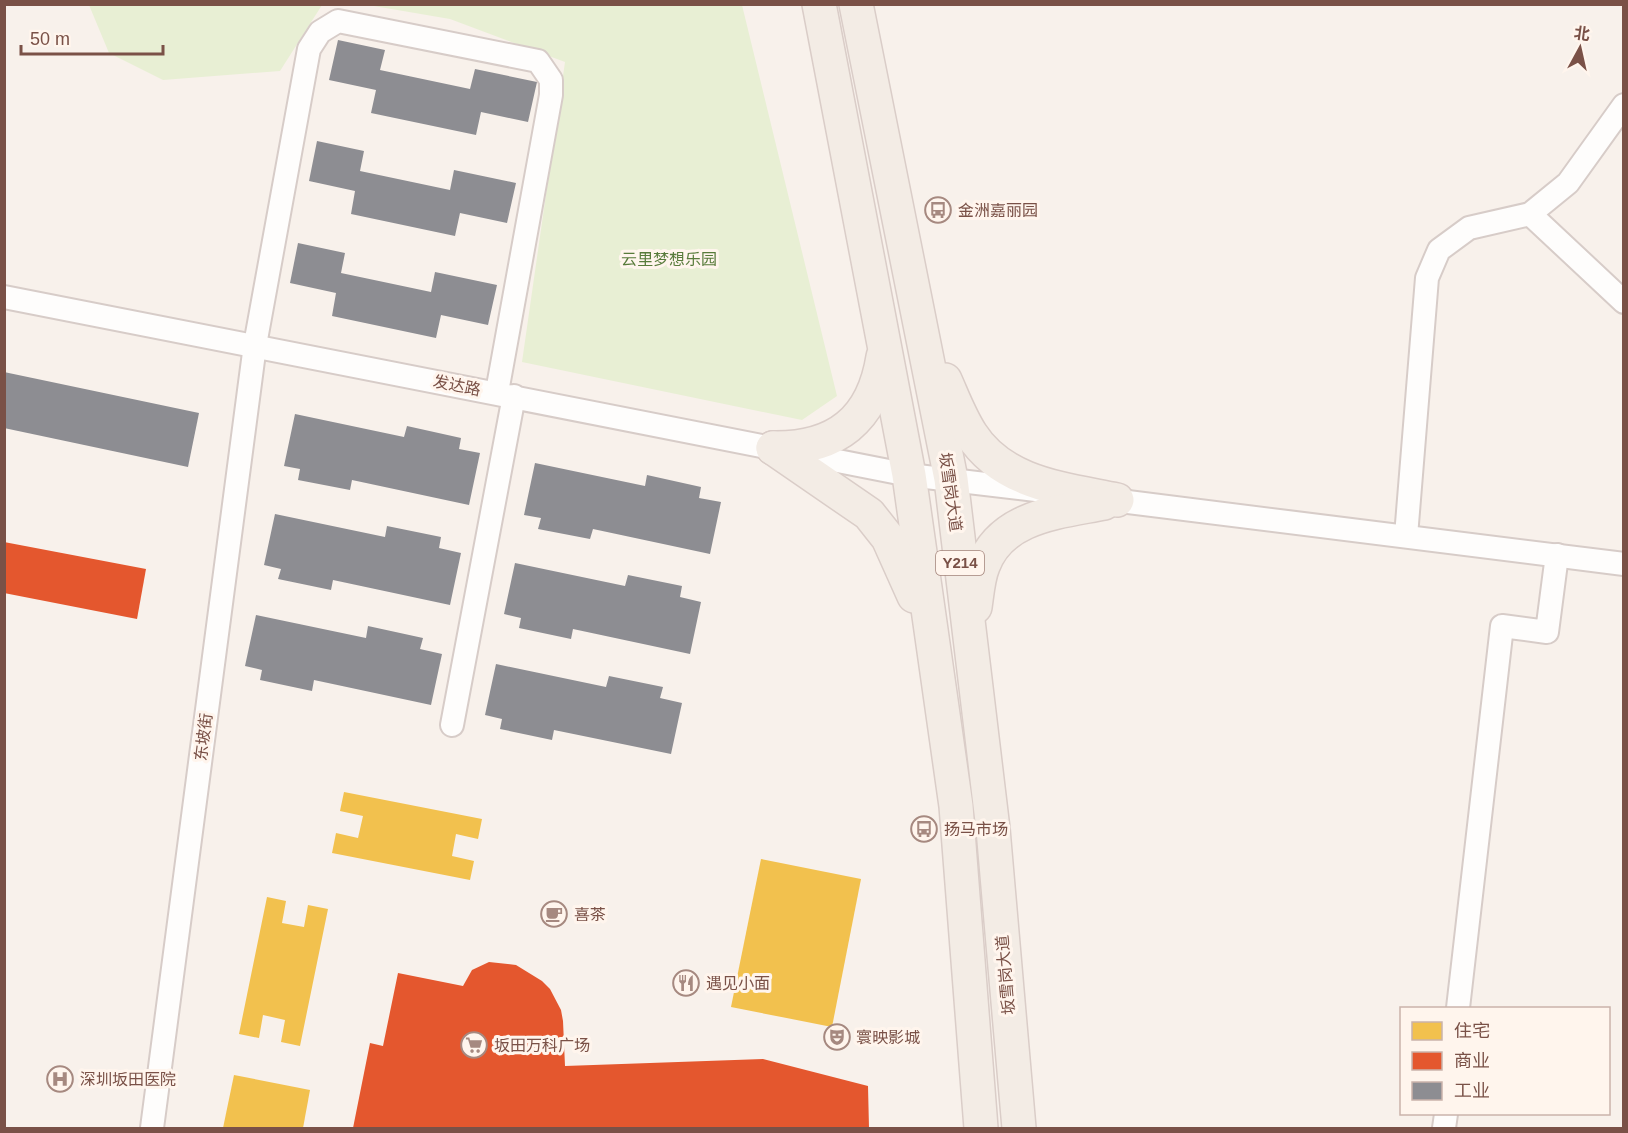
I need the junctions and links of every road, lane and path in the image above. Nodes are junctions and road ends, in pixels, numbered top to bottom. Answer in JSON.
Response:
{"nodes":[{"id":1,"x":819,"y":4,"type":"edge"},
{"id":2,"x":856,"y":4,"type":"edge"},
{"id":3,"x":1623,"y":105,"type":"edge"},
{"id":4,"x":1530,"y":214,"type":"junction"},
{"id":5,"x":4,"y":297,"type":"edge"},
{"id":6,"x":1623,"y":302,"type":"edge"},
{"id":7,"x":922,"y":330,"type":"junction"},
{"id":8,"x":882,"y":332,"type":"junction"},
{"id":9,"x":255,"y":345,"type":"junction"},
{"id":10,"x":505,"y":394,"type":"junction"},
{"id":11,"x":773,"y":448,"type":"junction"},
{"id":12,"x":909,"y":475,"type":"junction"},
{"id":13,"x":951,"y":479,"type":"junction"},
{"id":14,"x":1117,"y":500,"type":"junction"},
{"id":15,"x":1406,"y":536,"type":"junction"},
{"id":16,"x":1557,"y":555,"type":"junction"},
{"id":17,"x":1623,"y":564,"type":"edge"},
{"id":18,"x":969,"y":638,"type":"junction"},
{"id":19,"x":933,"y":640,"type":"junction"},
{"id":20,"x":452,"y":725,"type":"dead end"},
{"id":21,"x":1458,"y":1007,"type":"edge"},
{"id":22,"x":152,"y":1128,"type":"edge"},
{"id":23,"x":981,"y":1128,"type":"edge"},
{"id":24,"x":1019,"y":1128,"type":"edge"}],
"edges":[{"from":1,"to":8,"type":"main road","number":"Y214"},
{"from":2,"to":7,"type":"main road","name":"坂雪岗大道","number":"Y214"},
{"from":3,"to":4,"type":"street"},
{"from":4,"to":6,"type":"street"},
{"from":4,"to":15,"type":"street"},
{"from":5,"to":9,"type":"street","name":"发达路"},
{"from":7,"to":13,"type":"main road","name":"坂雪岗大道","number":"Y214"},
{"from":7,"to":14,"type":"main road"},
{"from":8,"to":11,"type":"main road"},
{"from":8,"to":12,"type":"main road","number":"Y214"},
{"from":9,"to":10,"type":"street","name":"发达路"},
{"from":9,"to":10,"type":"street","name":"东坡街"},
{"from":9,"to":22,"type":"street","name":"东坡街"},
{"from":10,"to":11,"type":"street","name":"发达路"},
{"from":10,"to":20,"type":"street","name":"东坡街"},
{"from":11,"to":12,"type":"street","name":"发达路"},
{"from":11,"to":19,"type":"main road"},
{"from":12,"to":13,"type":"street","name":"发达路"},
{"from":12,"to":19,"type":"main road","number":"Y214"},
{"from":13,"to":14,"type":"street","name":"发达路"},
{"from":13,"to":18,"type":"main road","name":"坂雪岗大道","number":"Y214"},
{"from":14,"to":15,"type":"street","name":"发达路"},
{"from":14,"to":18,"type":"main road"},
{"from":15,"to":16,"type":"street","name":"发达路"},
{"from":16,"to":17,"type":"street","name":"发达路"},
{"from":16,"to":21,"type":"street"},
{"from":18,"to":24,"type":"main road","name":"坂雪岗大道","number":"Y214"},
{"from":19,"to":23,"type":"main road","number":"Y214"}]}
